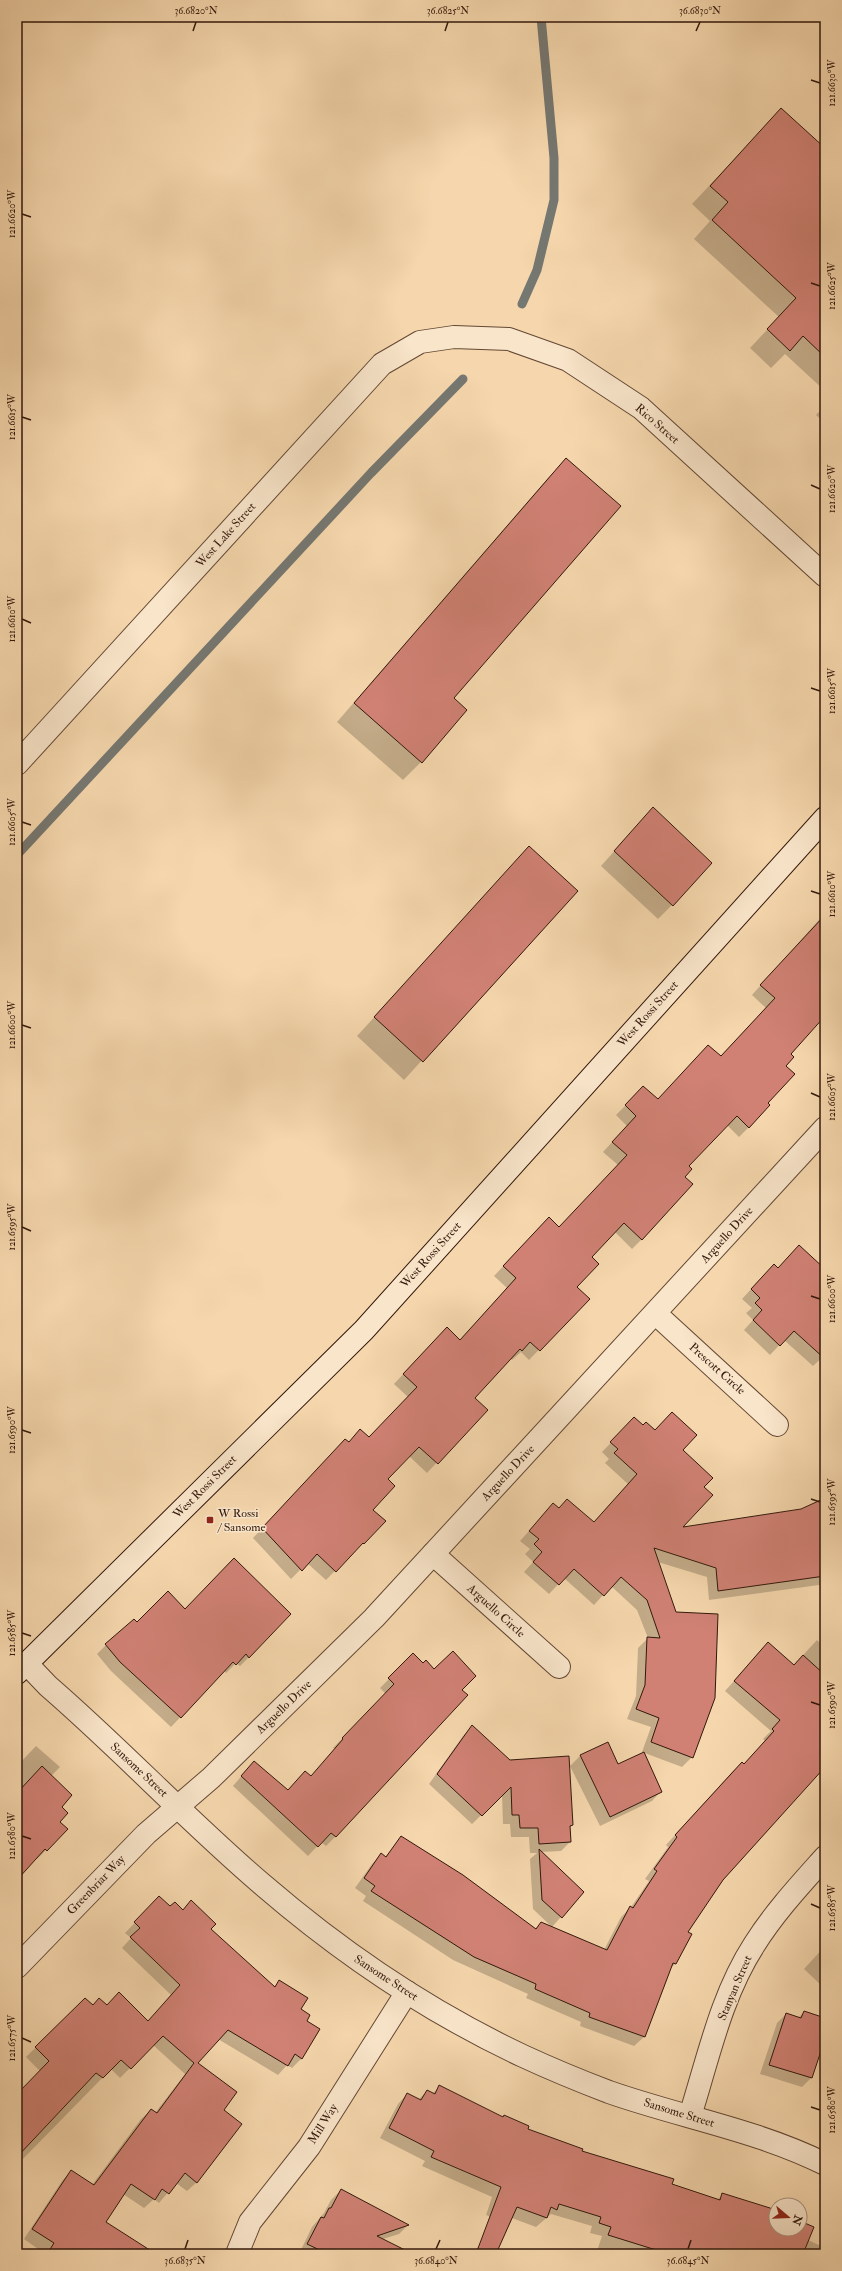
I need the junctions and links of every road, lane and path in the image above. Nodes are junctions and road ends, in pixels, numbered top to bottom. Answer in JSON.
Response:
{"nodes":[{"id":1,"x":454,"y":337,"type":"joint"},
{"id":2,"x":825,"y":576,"type":"edge"},
{"id":3,"x":17,"y":764,"type":"edge"},
{"id":4,"x":825,"y":818,"type":"edge"},
{"id":5,"x":825,"y":1128,"type":"edge"},
{"id":6,"x":656,"y":1314,"type":"junction"},
{"id":7,"x":778,"y":1425,"type":"dead end"},
{"id":8,"x":433,"y":1554,"type":"junction"},
{"id":9,"x":559,"y":1667,"type":"dead end"},
{"id":10,"x":22,"y":1668,"type":"edge"},
{"id":11,"x":179,"y":1807,"type":"junction"},
{"id":12,"x":825,"y":1857,"type":"edge"},
{"id":13,"x":17,"y":1967,"type":"edge"},
{"id":14,"x":407,"y":1992,"type":"junction"},
{"id":15,"x":690,"y":2116,"type":"junction"},
{"id":16,"x":825,"y":2164,"type":"edge"},
{"id":17,"x":238,"y":2254,"type":"edge"}],
"edges":[{"from":1,"to":2,"type":"street","name":"Rico Street"},
{"from":1,"to":3,"type":"street","name":"West Lake Street"},
{"from":4,"to":10,"type":"street","name":"West Rossi Street"},
{"from":5,"to":6,"type":"street","name":"Arguello Drive"},
{"from":6,"to":7,"type":"street","name":"Prescott Circle"},
{"from":6,"to":8,"type":"street","name":"Arguello Drive"},
{"from":8,"to":9,"type":"street","name":"Arguello Circle"},
{"from":8,"to":11,"type":"street","name":"Arguello Drive"},
{"from":10,"to":11,"type":"street","name":"Sansome Street"},
{"from":11,"to":13,"type":"street","name":"Greenbriar Way"},
{"from":11,"to":14,"type":"street","name":"Sansome Street"},
{"from":12,"to":15,"type":"street","name":"Stanyan Street"},
{"from":14,"to":15,"type":"street","name":"Sansome Street"},
{"from":14,"to":17,"type":"street","name":"Mill Way"},
{"from":15,"to":16,"type":"street","name":"Sansome Street"}]}
